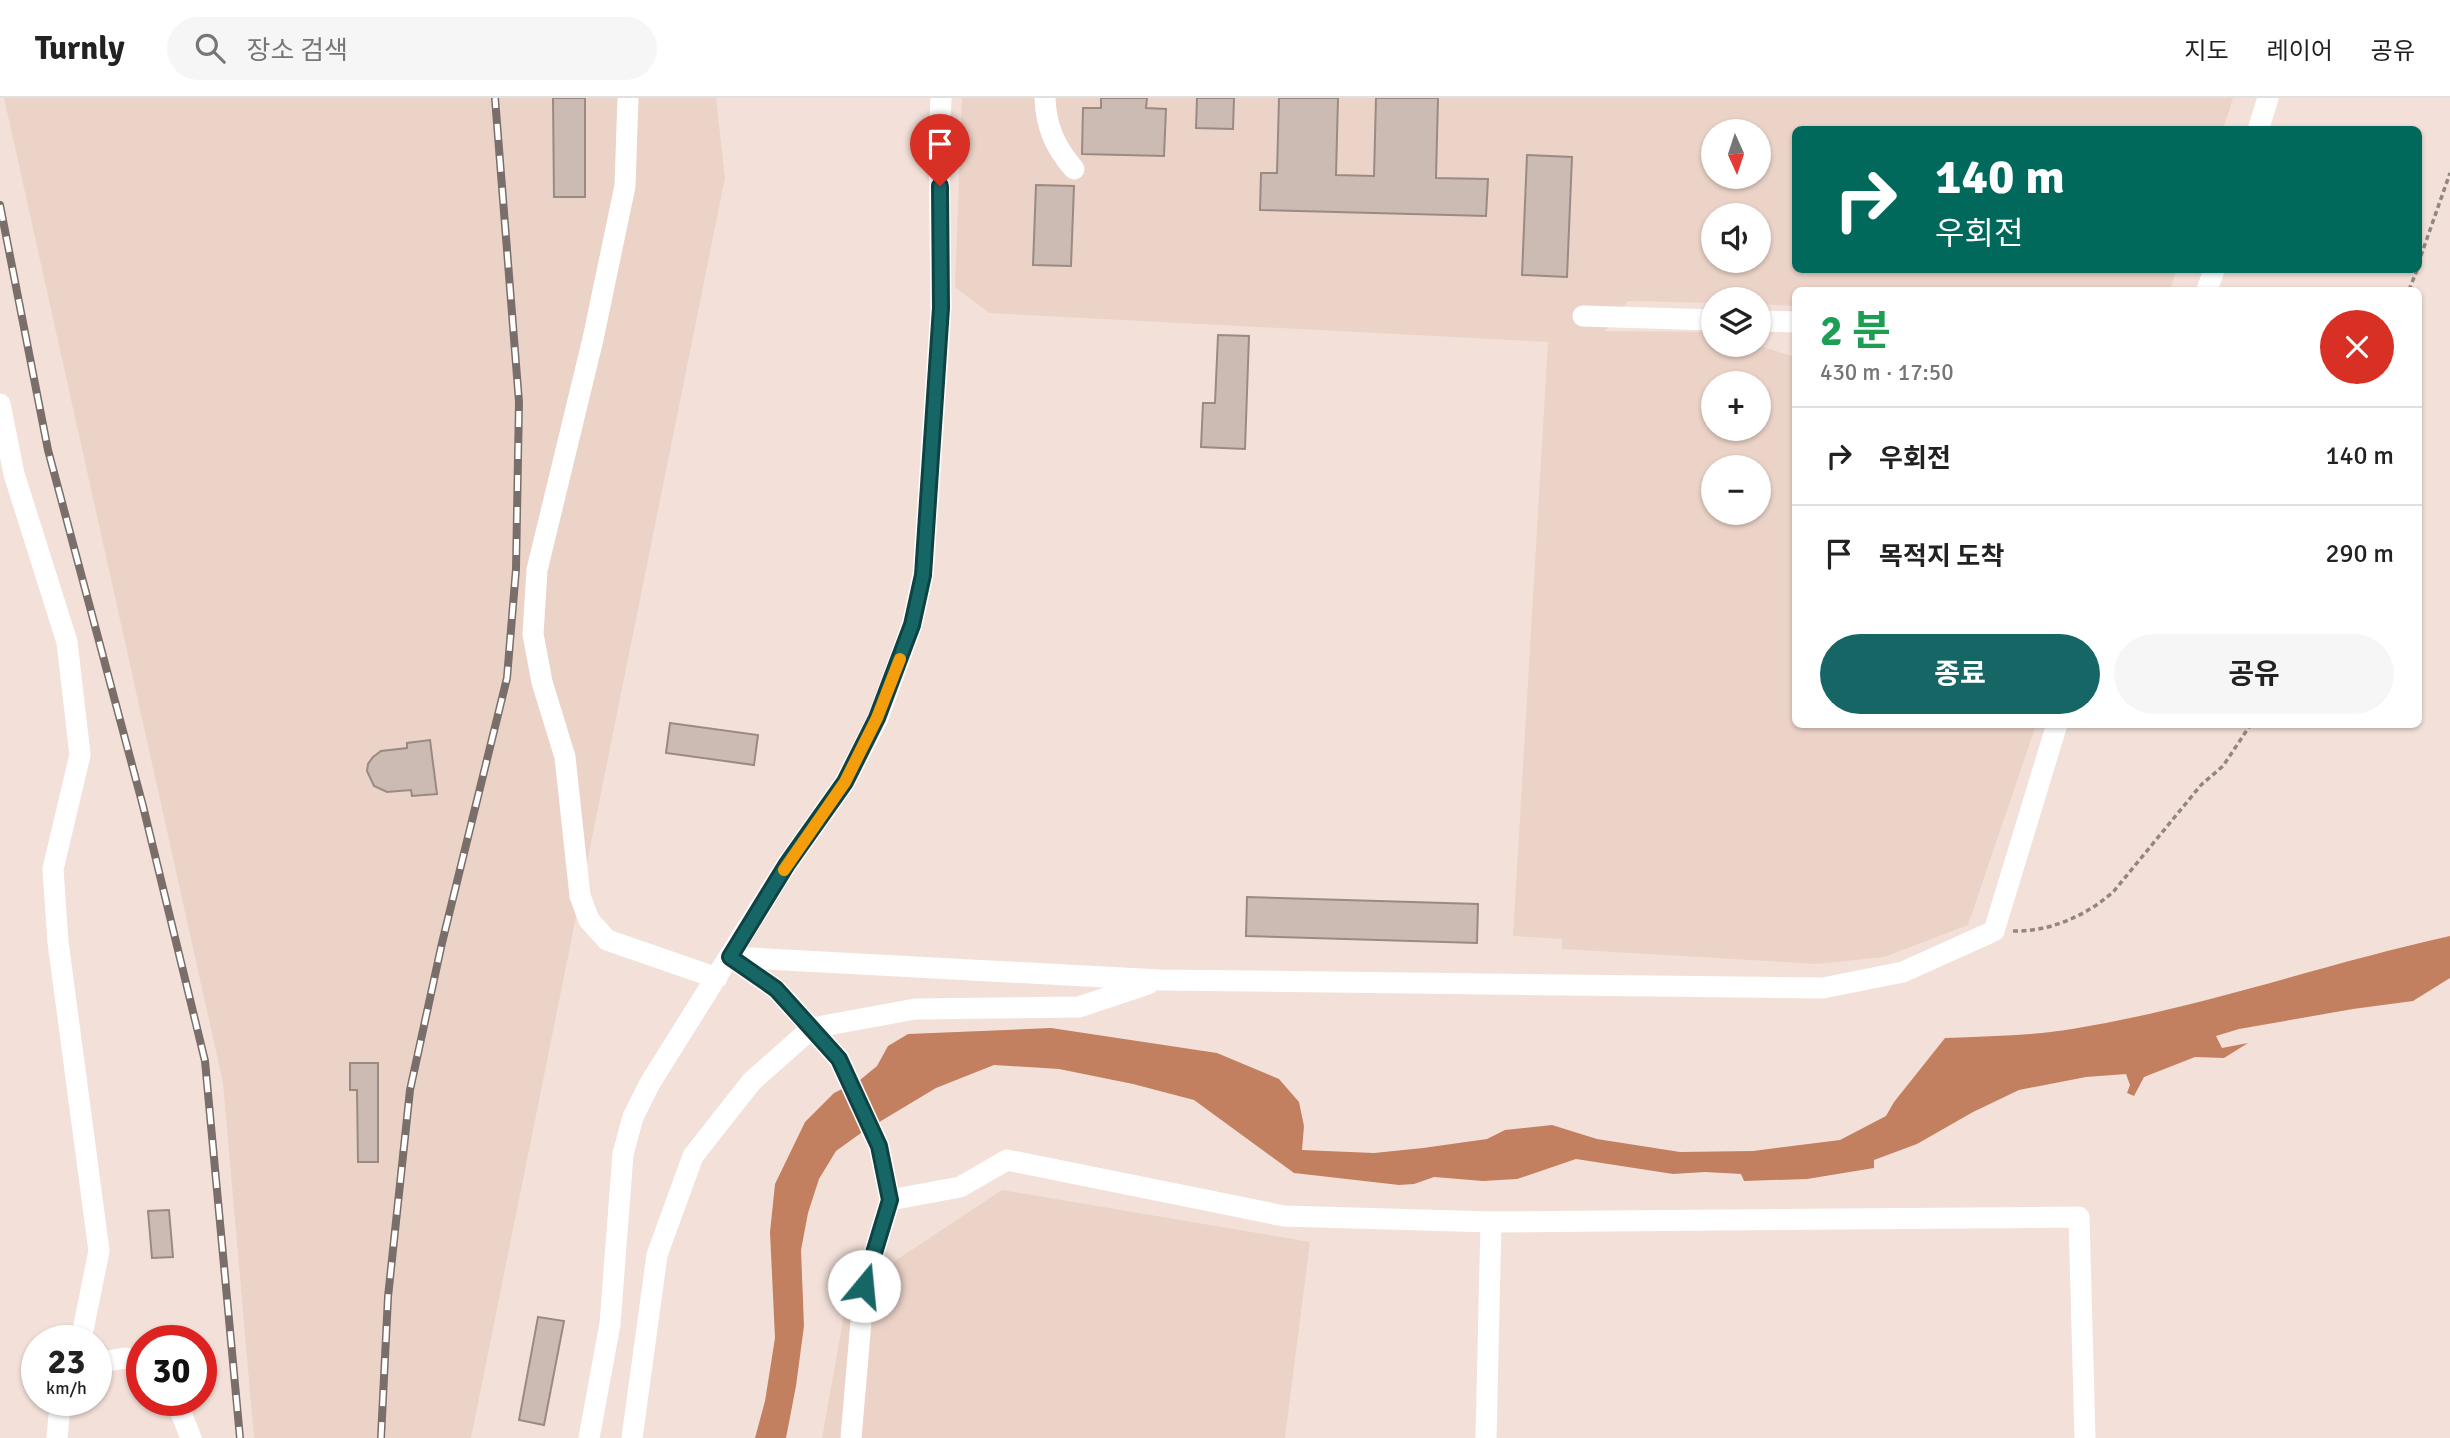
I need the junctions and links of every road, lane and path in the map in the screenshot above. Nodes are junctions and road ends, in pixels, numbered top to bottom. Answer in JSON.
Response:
{"nodes":[{"id":1,"x":628,"y":98,"type":"edge"},
{"id":2,"x":942,"y":98,"type":"edge"},
{"id":3,"x":1045,"y":98,"type":"edge"},
{"id":4,"x":2268,"y":98,"type":"edge"},
{"id":5,"x":2259,"y":126,"type":"edge"},
{"id":6,"x":1074,"y":169,"type":"dead end"},
{"id":7,"x":2450,"y":173,"type":"edge"},
{"id":8,"x":2422,"y":253,"type":"edge"},
{"id":9,"x":1583,"y":316,"type":"dead end"},
{"id":10,"x":1701,"y":320,"type":"edge"},
{"id":11,"x":1771,"y":321,"type":"edge"},
{"id":12,"x":1792,"y":322,"type":"edge"},
{"id":13,"x":0,"y":404,"type":"edge"},
{"id":14,"x":7,"y":477,"type":"edge"},
{"id":15,"x":2056,"y":728,"type":"edge"},
{"id":16,"x":2248,"y":728,"type":"edge"},
{"id":17,"x":1994,"y":930,"type":"junction"},
{"id":18,"x":730,"y":957,"type":"junction"},
{"id":19,"x":717,"y":978,"type":"junction"},
{"id":20,"x":1160,"y":980,"type":"junction"},
{"id":21,"x":811,"y":1028,"type":"junction"},
{"id":22,"x":890,"y":1200,"type":"junction"},
{"id":23,"x":1490,"y":1222,"type":"junction"},
{"id":24,"x":84,"y":1325,"type":"edge"},
{"id":25,"x":59,"y":1416,"type":"edge"},
{"id":26,"x":182,"y":1416,"type":"edge"},
{"id":27,"x":57,"y":1438,"type":"edge"},
{"id":28,"x":191,"y":1438,"type":"edge"},
{"id":29,"x":589,"y":1438,"type":"edge"},
{"id":30,"x":632,"y":1438,"type":"edge"},
{"id":31,"x":851,"y":1438,"type":"edge"},
{"id":32,"x":1486,"y":1438,"type":"edge"},
{"id":33,"x":2085,"y":1438,"type":"edge"}],
"edges":[{"from":1,"to":19,"type":"street"},
{"from":2,"to":18,"type":"street"},
{"from":3,"to":6,"type":"street"},
{"from":4,"to":5,"type":"street"},
{"from":7,"to":8,"type":"path"},
{"from":9,"to":10,"type":"street"},
{"from":11,"to":12,"type":"street"},
{"from":13,"to":14,"type":"street"},
{"from":14,"to":24,"type":"street"},
{"from":15,"to":17,"type":"street"},
{"from":16,"to":17,"type":"path"},
{"from":17,"to":20,"type":"street"},
{"from":18,"to":19,"type":"street"},
{"from":18,"to":20,"type":"street"},
{"from":18,"to":21,"type":"street"},
{"from":19,"to":29,"type":"street"},
{"from":20,"to":21,"type":"street"},
{"from":21,"to":22,"type":"street"},
{"from":21,"to":30,"type":"street"},
{"from":22,"to":23,"type":"street"},
{"from":22,"to":31,"type":"street"},
{"from":23,"to":32,"type":"street"},
{"from":23,"to":33,"type":"street"},
{"from":25,"to":27,"type":"street"},
{"from":26,"to":28,"type":"street"}]}
